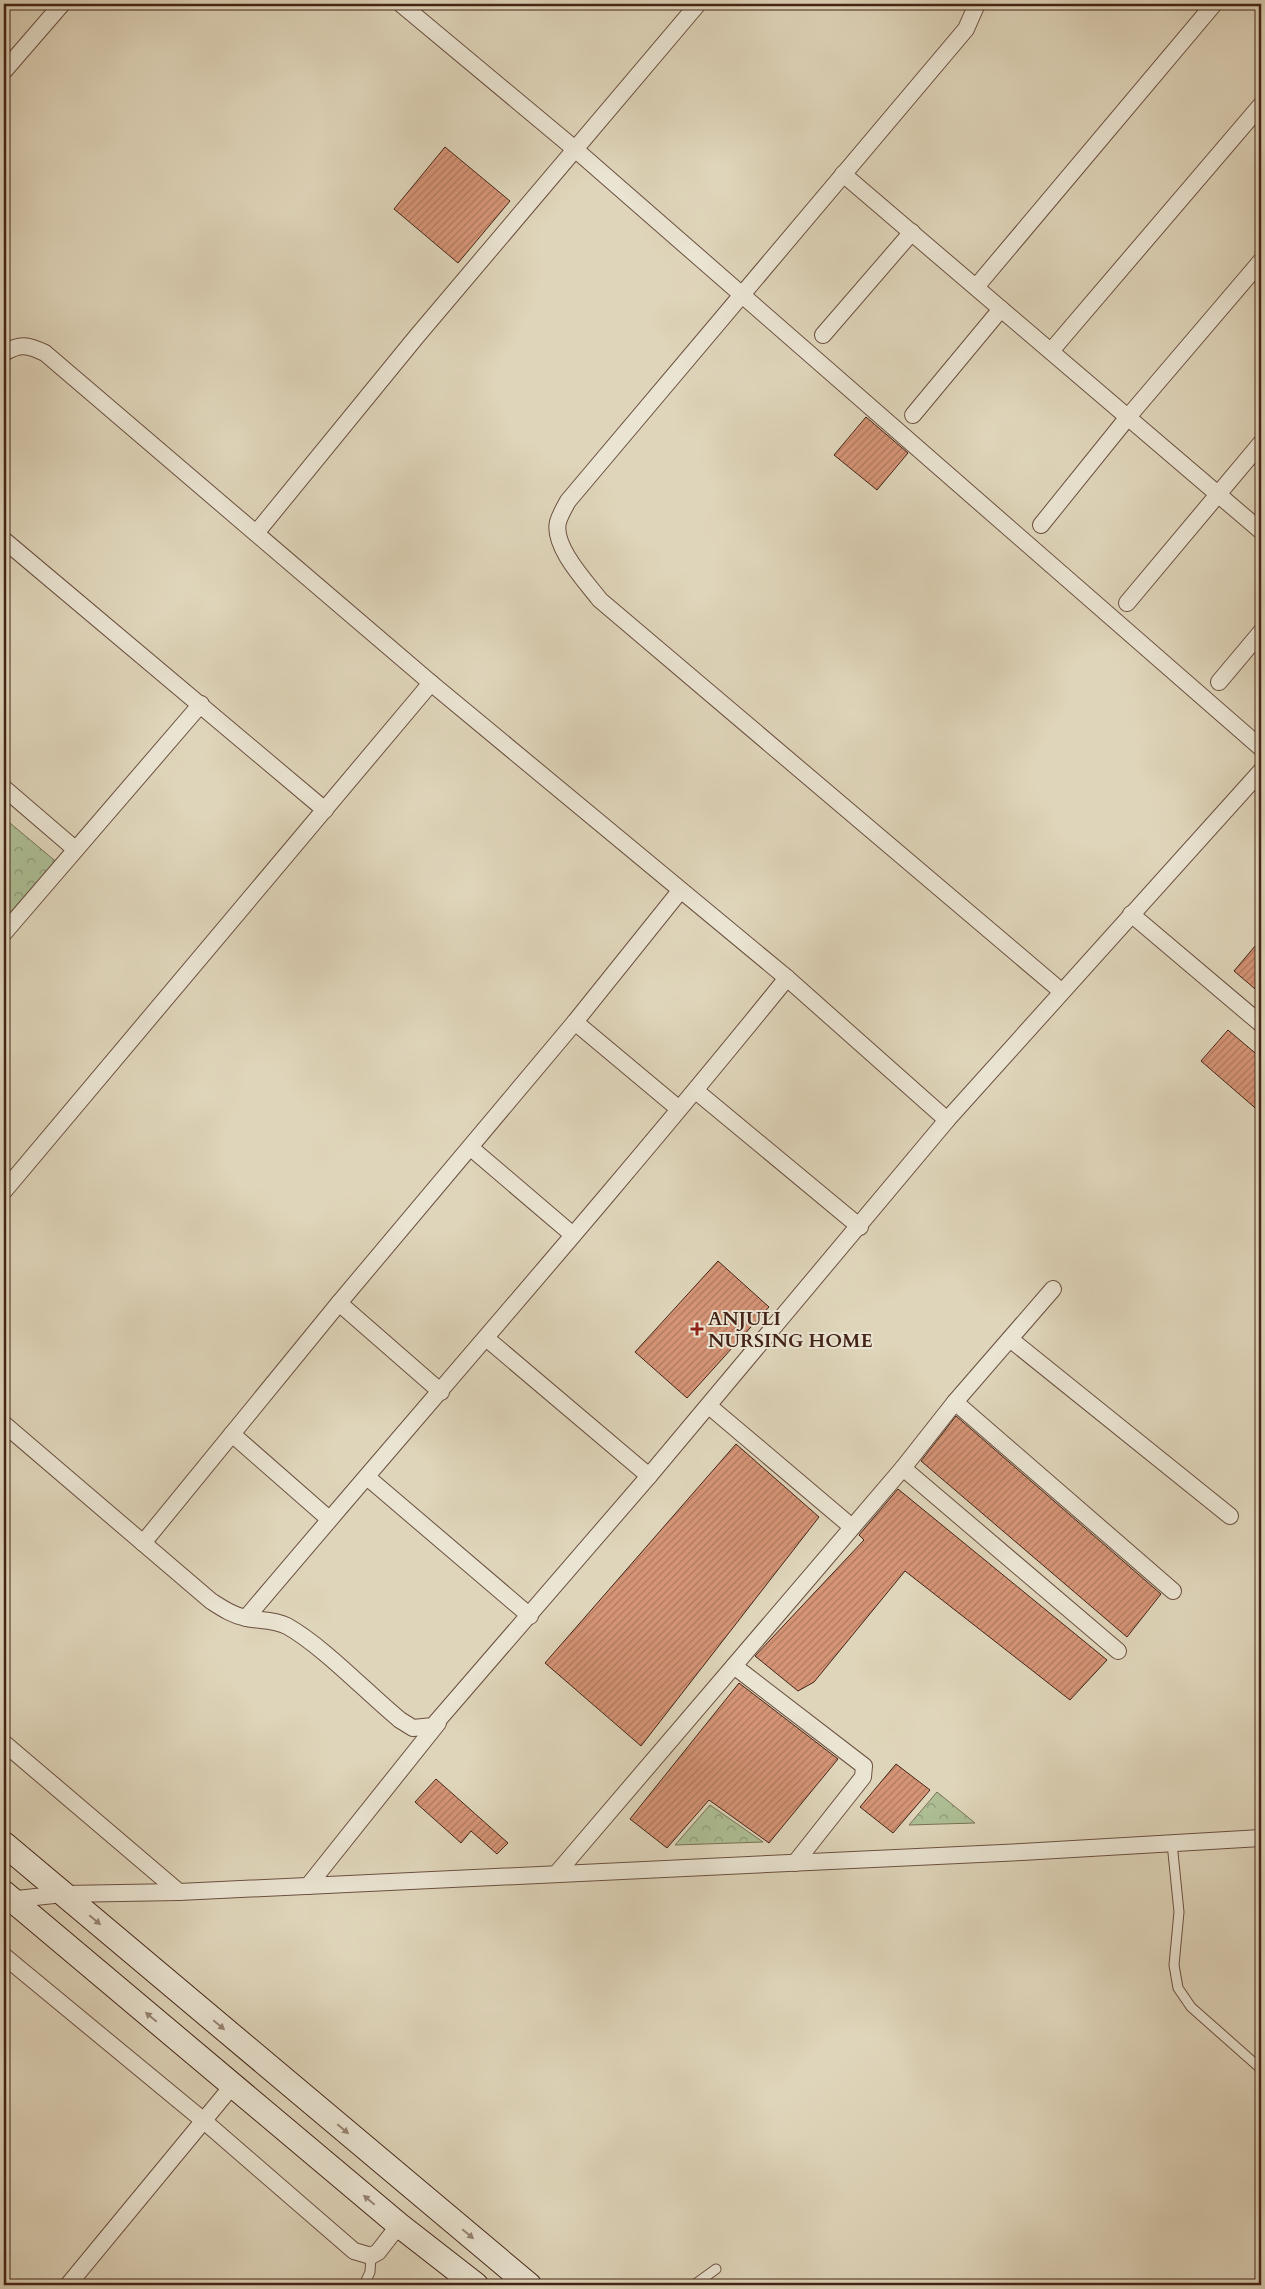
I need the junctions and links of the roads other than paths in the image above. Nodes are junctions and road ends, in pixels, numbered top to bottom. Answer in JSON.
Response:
{"nodes":[{"id":1,"x":62,"y":4,"type":"edge"},
{"id":2,"x":401,"y":4,"type":"edge"},
{"id":3,"x":698,"y":4,"type":"edge"},
{"id":4,"x":977,"y":4,"type":"edge"},
{"id":5,"x":1214,"y":4,"type":"edge"},
{"id":6,"x":4,"y":71,"type":"edge"},
{"id":7,"x":1261,"y":105,"type":"edge"},
{"id":8,"x":576,"y":150,"type":"junction"},
{"id":9,"x":843,"y":174,"type":"junction"},
{"id":10,"x":912,"y":232,"type":"junction"},
{"id":11,"x":1261,"y":261,"type":"edge"},
{"id":12,"x":976,"y":287,"type":"junction"},
{"id":13,"x":741,"y":294,"type":"junction"},
{"id":14,"x":1002,"y":309,"type":"junction"},
{"id":15,"x":822,"y":335,"type":"dead end"},
{"id":16,"x":1051,"y":350,"type":"junction"},
{"id":17,"x":4,"y":353,"type":"edge"},
{"id":18,"x":912,"y":415,"type":"dead end"},
{"id":19,"x":1128,"y":417,"type":"junction"},
{"id":20,"x":1261,"y":443,"type":"edge"},
{"id":21,"x":1218,"y":494,"type":"junction"},
{"id":22,"x":1041,"y":525,"type":"dead end"},
{"id":23,"x":1261,"y":531,"type":"edge"},
{"id":24,"x":257,"y":532,"type":"junction"},
{"id":25,"x":4,"y":540,"type":"edge"},
{"id":26,"x":1127,"y":603,"type":"dead end"},
{"id":27,"x":1261,"y":632,"type":"edge"},
{"id":28,"x":1219,"y":682,"type":"dead end"},
{"id":29,"x":431,"y":683,"type":"junction"},
{"id":30,"x":201,"y":704,"type":"junction"},
{"id":31,"x":1261,"y":748,"type":"edge"},
{"id":32,"x":1261,"y":771,"type":"edge"},
{"id":33,"x":4,"y":788,"type":"edge"},
{"id":34,"x":325,"y":810,"type":"junction"},
{"id":35,"x":75,"y":849,"type":"junction"},
{"id":36,"x":680,"y":891,"type":"junction"},
{"id":37,"x":1131,"y":914,"type":"junction"},
{"id":38,"x":4,"y":933,"type":"edge"},
{"id":39,"x":787,"y":978,"type":"junction"},
{"id":40,"x":1061,"y":991,"type":"junction"},
{"id":41,"x":575,"y":1022,"type":"junction"},
{"id":42,"x":1261,"y":1024,"type":"edge"},
{"id":43,"x":696,"y":1091,"type":"junction"},
{"id":44,"x":679,"y":1109,"type":"junction"},
{"id":45,"x":947,"y":1120,"type":"junction"},
{"id":46,"x":471,"y":1148,"type":"junction"},
{"id":47,"x":4,"y":1190,"type":"edge"},
{"id":48,"x":860,"y":1227,"type":"junction"},
{"id":49,"x":573,"y":1235,"type":"junction"},
{"id":50,"x":1052,"y":1289,"type":"dead end"},
{"id":51,"x":339,"y":1303,"type":"junction"},
{"id":52,"x":486,"y":1338,"type":"junction"},
{"id":53,"x":1010,"y":1339,"type":"junction"},
{"id":54,"x":441,"y":1392,"type":"junction"},
{"id":55,"x":955,"y":1402,"type":"junction"},
{"id":56,"x":708,"y":1406,"type":"junction"},
{"id":57,"x":4,"y":1424,"type":"edge"},
{"id":58,"x":232,"y":1434,"type":"junction"},
{"id":59,"x":903,"y":1468,"type":"junction"},
{"id":60,"x":649,"y":1476,"type":"junction"},
{"id":61,"x":367,"y":1477,"type":"junction"},
{"id":62,"x":1230,"y":1516,"type":"dead end"},
{"id":63,"x":330,"y":1519,"type":"junction"},
{"id":64,"x":852,"y":1527,"type":"junction"},
{"id":65,"x":143,"y":1543,"type":"junction"},
{"id":66,"x":1173,"y":1591,"type":"dead end"},
{"id":67,"x":530,"y":1616,"type":"junction"},
{"id":68,"x":246,"y":1618,"type":"junction"},
{"id":69,"x":1118,"y":1651,"type":"dead end"},
{"id":70,"x":734,"y":1666,"type":"junction"},
{"id":71,"x":464,"y":1690,"type":"junction"},
{"id":72,"x":4,"y":1743,"type":"edge"},
{"id":73,"x":1261,"y":1838,"type":"edge"},
{"id":74,"x":1172,"y":1843,"type":"junction"},
{"id":75,"x":4,"y":1844,"type":"edge"},
{"id":76,"x":795,"y":1863,"type":"junction"},
{"id":77,"x":557,"y":1873,"type":"junction"},
{"id":78,"x":308,"y":1886,"type":"junction"},
{"id":79,"x":179,"y":1892,"type":"junction"},
{"id":80,"x":63,"y":1894,"type":"junction"},
{"id":81,"x":6,"y":1897,"type":"edge"},
{"id":82,"x":4,"y":1956,"type":"edge"},
{"id":83,"x":1261,"y":2069,"type":"edge"},
{"id":84,"x":233,"y":2086,"type":"junction"},
{"id":85,"x":204,"y":2121,"type":"junction"},
{"id":86,"x":399,"y":2225,"type":"junction"},
{"id":87,"x":371,"y":2256,"type":"junction"},
{"id":88,"x":716,"y":2269,"type":"dead end"},
{"id":89,"x":68,"y":2285,"type":"edge"},
{"id":90,"x":364,"y":2285,"type":"edge"},
{"id":91,"x":476,"y":2285,"type":"edge"},
{"id":92,"x":529,"y":2285,"type":"edge"},
{"id":93,"x":694,"y":2285,"type":"edge"}],
"edges":[{"from":1,"to":6,"type":"street"},
{"from":2,"to":8,"type":"street"},
{"from":3,"to":8,"type":"street"},
{"from":4,"to":9,"type":"street"},
{"from":5,"to":12,"type":"street"},
{"from":7,"to":16,"type":"street"},
{"from":8,"to":13,"type":"street"},
{"from":8,"to":24,"type":"street"},
{"from":9,"to":10,"type":"street"},
{"from":9,"to":13,"type":"street"},
{"from":10,"to":12,"type":"street"},
{"from":10,"to":15,"type":"street"},
{"from":11,"to":19,"type":"street"},
{"from":12,"to":14,"type":"street"},
{"from":13,"to":31,"type":"street"},
{"from":13,"to":40,"type":"street"},
{"from":14,"to":16,"type":"street"},
{"from":14,"to":18,"type":"street"},
{"from":16,"to":19,"type":"street"},
{"from":17,"to":24,"type":"street"},
{"from":19,"to":21,"type":"street"},
{"from":19,"to":22,"type":"street"},
{"from":20,"to":21,"type":"street"},
{"from":21,"to":23,"type":"street"},
{"from":21,"to":26,"type":"street"},
{"from":24,"to":29,"type":"street"},
{"from":25,"to":30,"type":"street"},
{"from":27,"to":28,"type":"street"},
{"from":29,"to":34,"type":"street"},
{"from":29,"to":36,"type":"street"},
{"from":30,"to":34,"type":"street"},
{"from":30,"to":35,"type":"street"},
{"from":32,"to":37,"type":"street"},
{"from":33,"to":35,"type":"street"},
{"from":34,"to":47,"type":"street"},
{"from":35,"to":38,"type":"street"},
{"from":36,"to":39,"type":"street"},
{"from":36,"to":41,"type":"street"},
{"from":37,"to":40,"type":"street"},
{"from":37,"to":42,"type":"street"},
{"from":39,"to":43,"type":"street"},
{"from":39,"to":45,"type":"street"},
{"from":40,"to":45,"type":"street"},
{"from":41,"to":44,"type":"street"},
{"from":41,"to":46,"type":"street"},
{"from":43,"to":44,"type":"street"},
{"from":43,"to":48,"type":"street"},
{"from":44,"to":49,"type":"street"},
{"from":45,"to":48,"type":"street"},
{"from":46,"to":49,"type":"street"},
{"from":46,"to":51,"type":"street"},
{"from":48,"to":56,"type":"street"},
{"from":49,"to":52,"type":"street"},
{"from":50,"to":53,"type":"street"},
{"from":51,"to":54,"type":"street"},
{"from":51,"to":58,"type":"street"},
{"from":52,"to":54,"type":"street"},
{"from":52,"to":60,"type":"street"},
{"from":53,"to":55,"type":"street"},
{"from":53,"to":62,"type":"street"},
{"from":54,"to":61,"type":"street"},
{"from":55,"to":59,"type":"street"},
{"from":55,"to":66,"type":"street"},
{"from":56,"to":60,"type":"street"},
{"from":56,"to":64,"type":"street"},
{"from":57,"to":65,"type":"street"},
{"from":58,"to":63,"type":"street"},
{"from":58,"to":65,"type":"street"},
{"from":59,"to":64,"type":"street"},
{"from":59,"to":69,"type":"street"},
{"from":60,"to":67,"type":"street"},
{"from":61,"to":63,"type":"street"},
{"from":61,"to":67,"type":"street"},
{"from":63,"to":68,"type":"street"},
{"from":64,"to":70,"type":"street"},
{"from":65,"to":68,"type":"street"},
{"from":67,"to":71,"type":"street"},
{"from":68,"to":71,"type":"street"},
{"from":70,"to":76,"type":"street"},
{"from":70,"to":77,"type":"street"},
{"from":71,"to":78,"type":"street"},
{"from":72,"to":79,"type":"street"},
{"from":73,"to":74,"type":"street"},
{"from":74,"to":76,"type":"street"},
{"from":74,"to":83,"type":"lane"},
{"from":75,"to":80,"type":"street"},
{"from":76,"to":77,"type":"street"},
{"from":77,"to":78,"type":"street"},
{"from":78,"to":79,"type":"street"},
{"from":79,"to":80,"type":"street"},
{"from":80,"to":81,"type":"street"},
{"from":80,"to":92,"type":"street","one_way":true},
{"from":84,"to":81,"type":"street","one_way":true},
{"from":82,"to":85,"type":"street"},
{"from":84,"to":85,"type":"street"},
{"from":86,"to":84,"type":"street","one_way":true},
{"from":85,"to":87,"type":"street"},
{"from":85,"to":89,"type":"street"},
{"from":86,"to":87,"type":"street"},
{"from":86,"to":91,"type":"street"},
{"from":87,"to":90,"type":"lane"},
{"from":88,"to":93,"type":"lane"}]}
